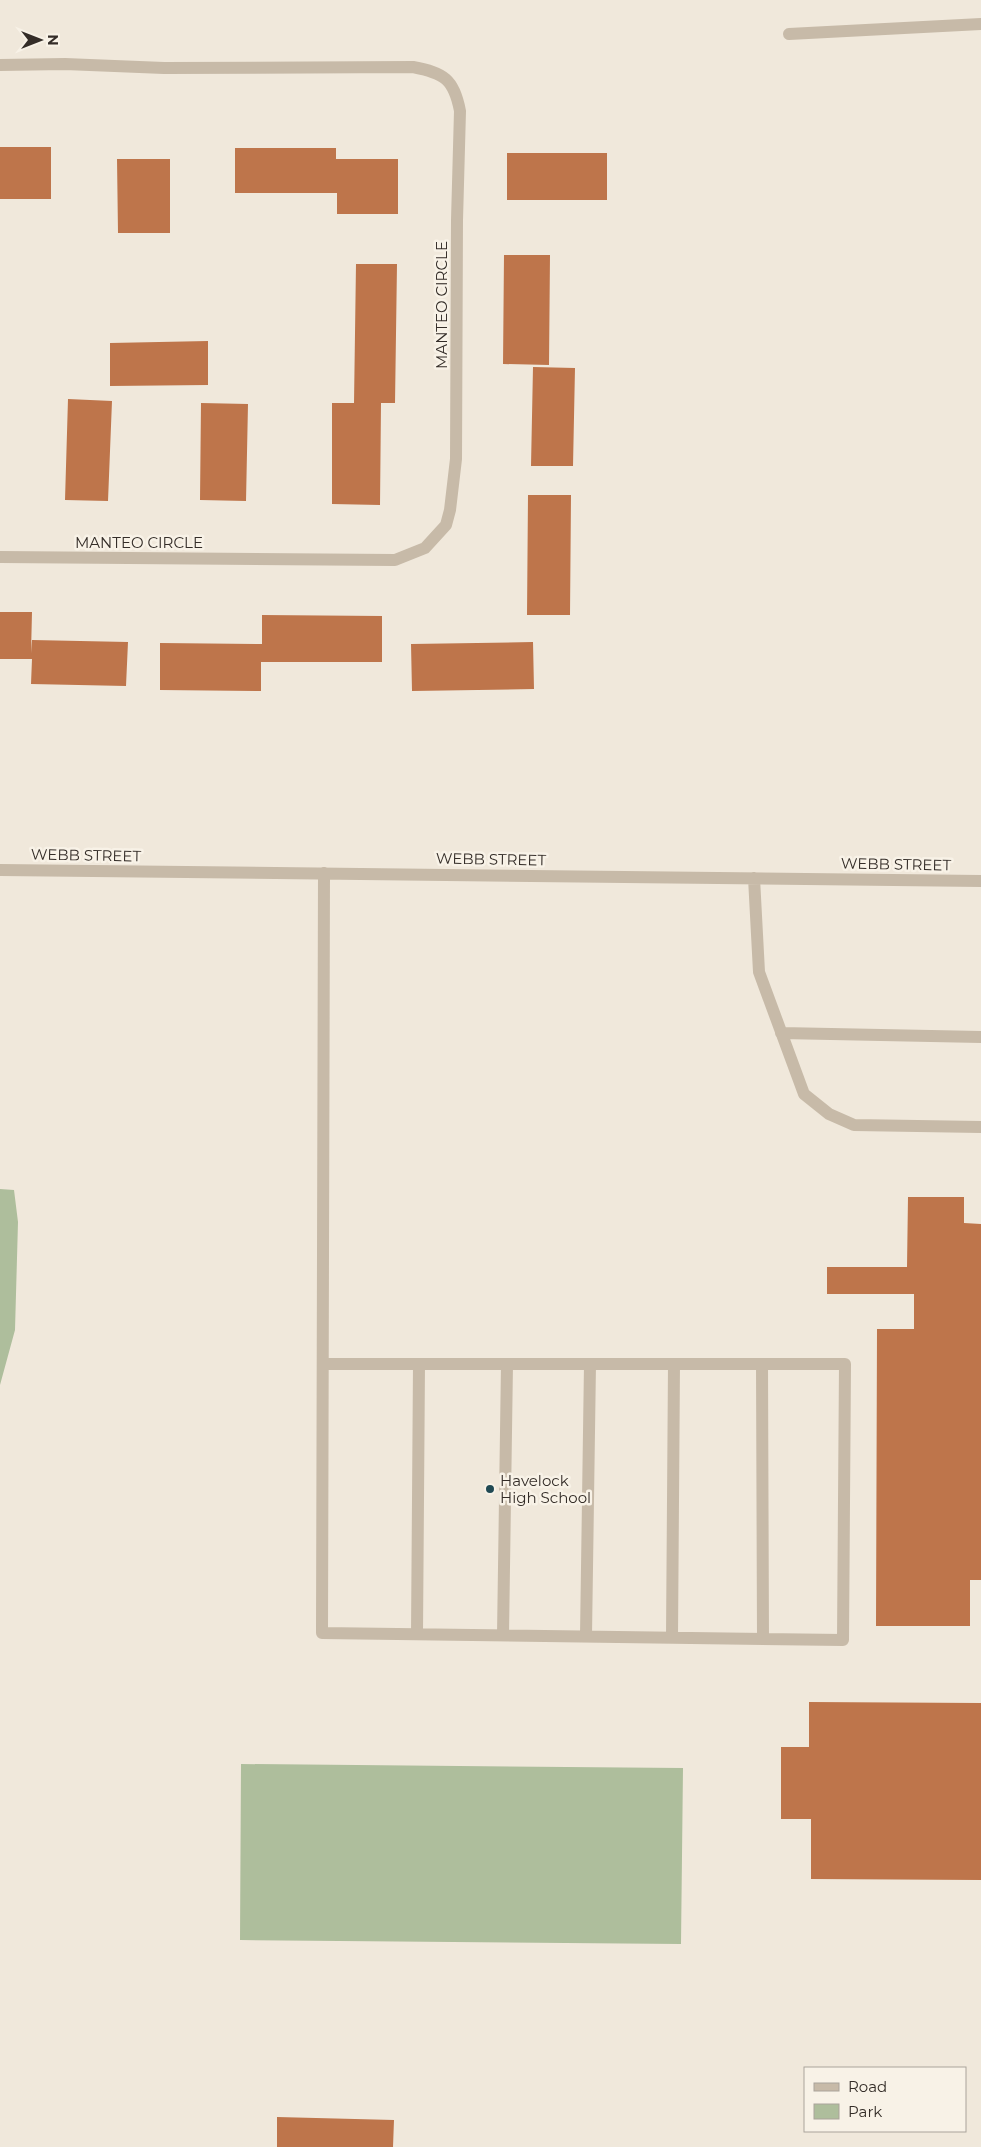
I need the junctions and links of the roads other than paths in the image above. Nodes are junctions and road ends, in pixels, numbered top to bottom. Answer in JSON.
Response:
{"nodes":[{"id":1,"x":981,"y":24,"type":"edge"},
{"id":2,"x":789,"y":34,"type":"dead end"},
{"id":3,"x":0,"y":65,"type":"edge"},
{"id":4,"x":0,"y":558,"type":"edge"},
{"id":5,"x":0,"y":870,"type":"edge"},
{"id":6,"x":324,"y":873,"type":"junction"},
{"id":7,"x":754,"y":878,"type":"junction"},
{"id":8,"x":981,"y":881,"type":"edge"},
{"id":9,"x":781,"y":1033,"type":"junction"},
{"id":10,"x":981,"y":1037,"type":"edge"},
{"id":11,"x":981,"y":1127,"type":"edge"},
{"id":12,"x":323,"y":1364,"type":"junction"},
{"id":13,"x":419,"y":1364,"type":"junction"},
{"id":14,"x":507,"y":1364,"type":"junction"},
{"id":15,"x":590,"y":1364,"type":"junction"},
{"id":16,"x":674,"y":1364,"type":"junction"},
{"id":17,"x":762,"y":1364,"type":"junction"},
{"id":18,"x":417,"y":1634,"type":"junction"},
{"id":19,"x":503,"y":1635,"type":"junction"},
{"id":20,"x":586,"y":1636,"type":"junction"},
{"id":21,"x":672,"y":1638,"type":"junction"},
{"id":22,"x":763,"y":1639,"type":"junction"}],
"edges":[{"from":1,"to":2,"type":"street"},
{"from":3,"to":4,"type":"street","name":"MANTEO CIRCLE"},
{"from":5,"to":6,"type":"street","name":"WEBB STREET"},
{"from":6,"to":7,"type":"street","name":"WEBB STREET"},
{"from":6,"to":12,"type":"street"},
{"from":7,"to":8,"type":"street","name":"WEBB STREET"},
{"from":7,"to":9,"type":"street"},
{"from":9,"to":10,"type":"street"},
{"from":9,"to":11,"type":"street"},
{"from":12,"to":13,"type":"street"},
{"from":12,"to":18,"type":"street"},
{"from":13,"to":14,"type":"street"},
{"from":13,"to":18,"type":"street"},
{"from":14,"to":15,"type":"street"},
{"from":14,"to":19,"type":"street"},
{"from":15,"to":16,"type":"street"},
{"from":15,"to":20,"type":"street"},
{"from":16,"to":17,"type":"street"},
{"from":16,"to":21,"type":"street"},
{"from":17,"to":22,"type":"street"},
{"from":17,"to":22,"type":"street"},
{"from":18,"to":19,"type":"street"},
{"from":19,"to":20,"type":"street"},
{"from":20,"to":21,"type":"street"},
{"from":21,"to":22,"type":"street"}]}
